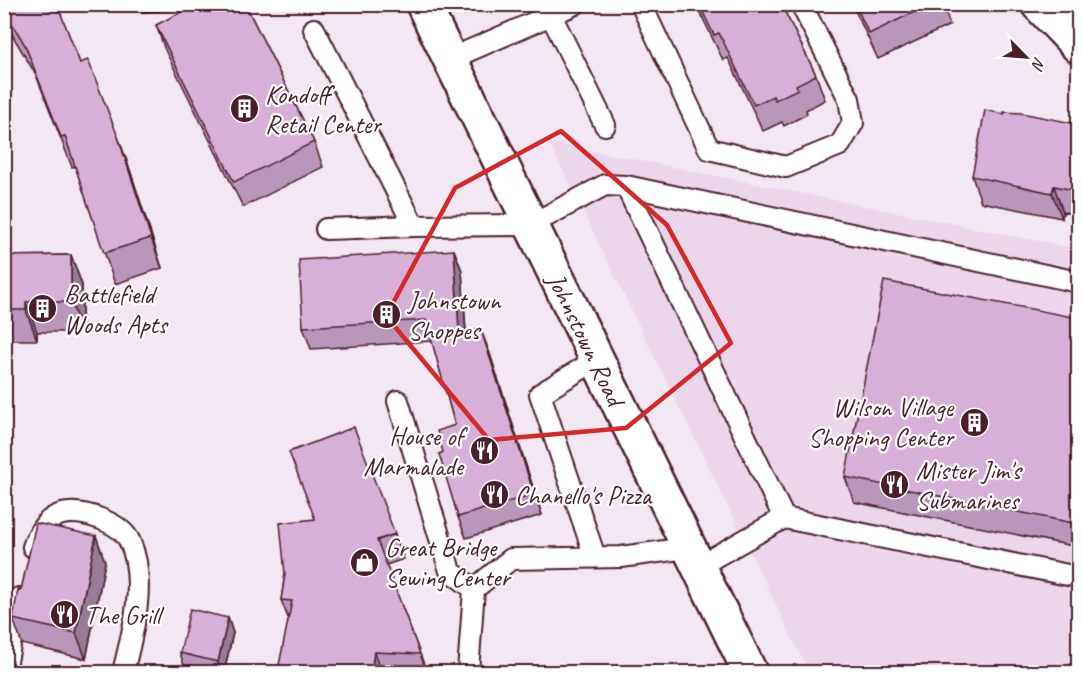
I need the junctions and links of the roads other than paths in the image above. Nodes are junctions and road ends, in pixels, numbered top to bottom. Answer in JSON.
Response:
{"nodes":[{"id":1,"x":423,"y":4,"type":"edge"},
{"id":2,"x":575,"y":4,"type":"edge"},
{"id":3,"x":641,"y":4,"type":"edge"},
{"id":4,"x":801,"y":4,"type":"edge"},
{"id":5,"x":1038,"y":4,"type":"edge"},
{"id":6,"x":548,"y":10,"type":"edge"},
{"id":7,"x":314,"y":28,"type":"dead end"},
{"id":8,"x":1078,"y":46,"type":"edge"},
{"id":9,"x":450,"y":59,"type":"junction"},
{"id":10,"x":605,"y":125,"type":"dead end"},
{"id":11,"x":626,"y":186,"type":"junction"},
{"id":12,"x":530,"y":225,"type":"junction"},
{"id":13,"x":414,"y":226,"type":"junction"},
{"id":14,"x":326,"y":229,"type":"dead end"},
{"id":15,"x":1078,"y":282,"type":"edge"},
{"id":16,"x":596,"y":360,"type":"junction"},
{"id":17,"x":398,"y":401,"type":"dead end"},
{"id":18,"x":784,"y":518,"type":"junction"},
{"id":19,"x":595,"y":557,"type":"junction"},
{"id":20,"x":692,"y":557,"type":"junction"},
{"id":21,"x":1078,"y":577,"type":"edge"},
{"id":22,"x":474,"y":590,"type":"junction"},
{"id":23,"x":5,"y":672,"type":"edge"},
{"id":24,"x":123,"y":672,"type":"edge"},
{"id":25,"x":468,"y":672,"type":"edge"},
{"id":26,"x":750,"y":672,"type":"edge"}],
"edges":[{"from":1,"to":9,"type":"main road","name":"Johnstown Road"},
{"from":2,"to":6,"type":"lane"},
{"from":3,"to":4,"type":"lane"},
{"from":5,"to":8,"type":"main road"},
{"from":6,"to":9,"type":"lane"},
{"from":6,"to":10,"type":"lane"},
{"from":7,"to":13,"type":"lane"},
{"from":9,"to":12,"type":"main road","name":"Johnstown Road"},
{"from":11,"to":12,"type":"lane"},
{"from":11,"to":15,"type":"lane"},
{"from":11,"to":18,"type":"lane"},
{"from":12,"to":13,"type":"lane"},
{"from":12,"to":16,"type":"main road","name":"Johnstown Road"},
{"from":13,"to":14,"type":"lane"},
{"from":16,"to":19,"type":"lane"},
{"from":16,"to":20,"type":"main road","name":"Johnstown Road"},
{"from":17,"to":22,"type":"lane"},
{"from":18,"to":20,"type":"lane"},
{"from":18,"to":21,"type":"lane"},
{"from":19,"to":20,"type":"lane"},
{"from":19,"to":22,"type":"lane"},
{"from":20,"to":26,"type":"main road","name":"Johnstown Road"},
{"from":22,"to":25,"type":"lane"},
{"from":23,"to":24,"type":"lane"}]}
